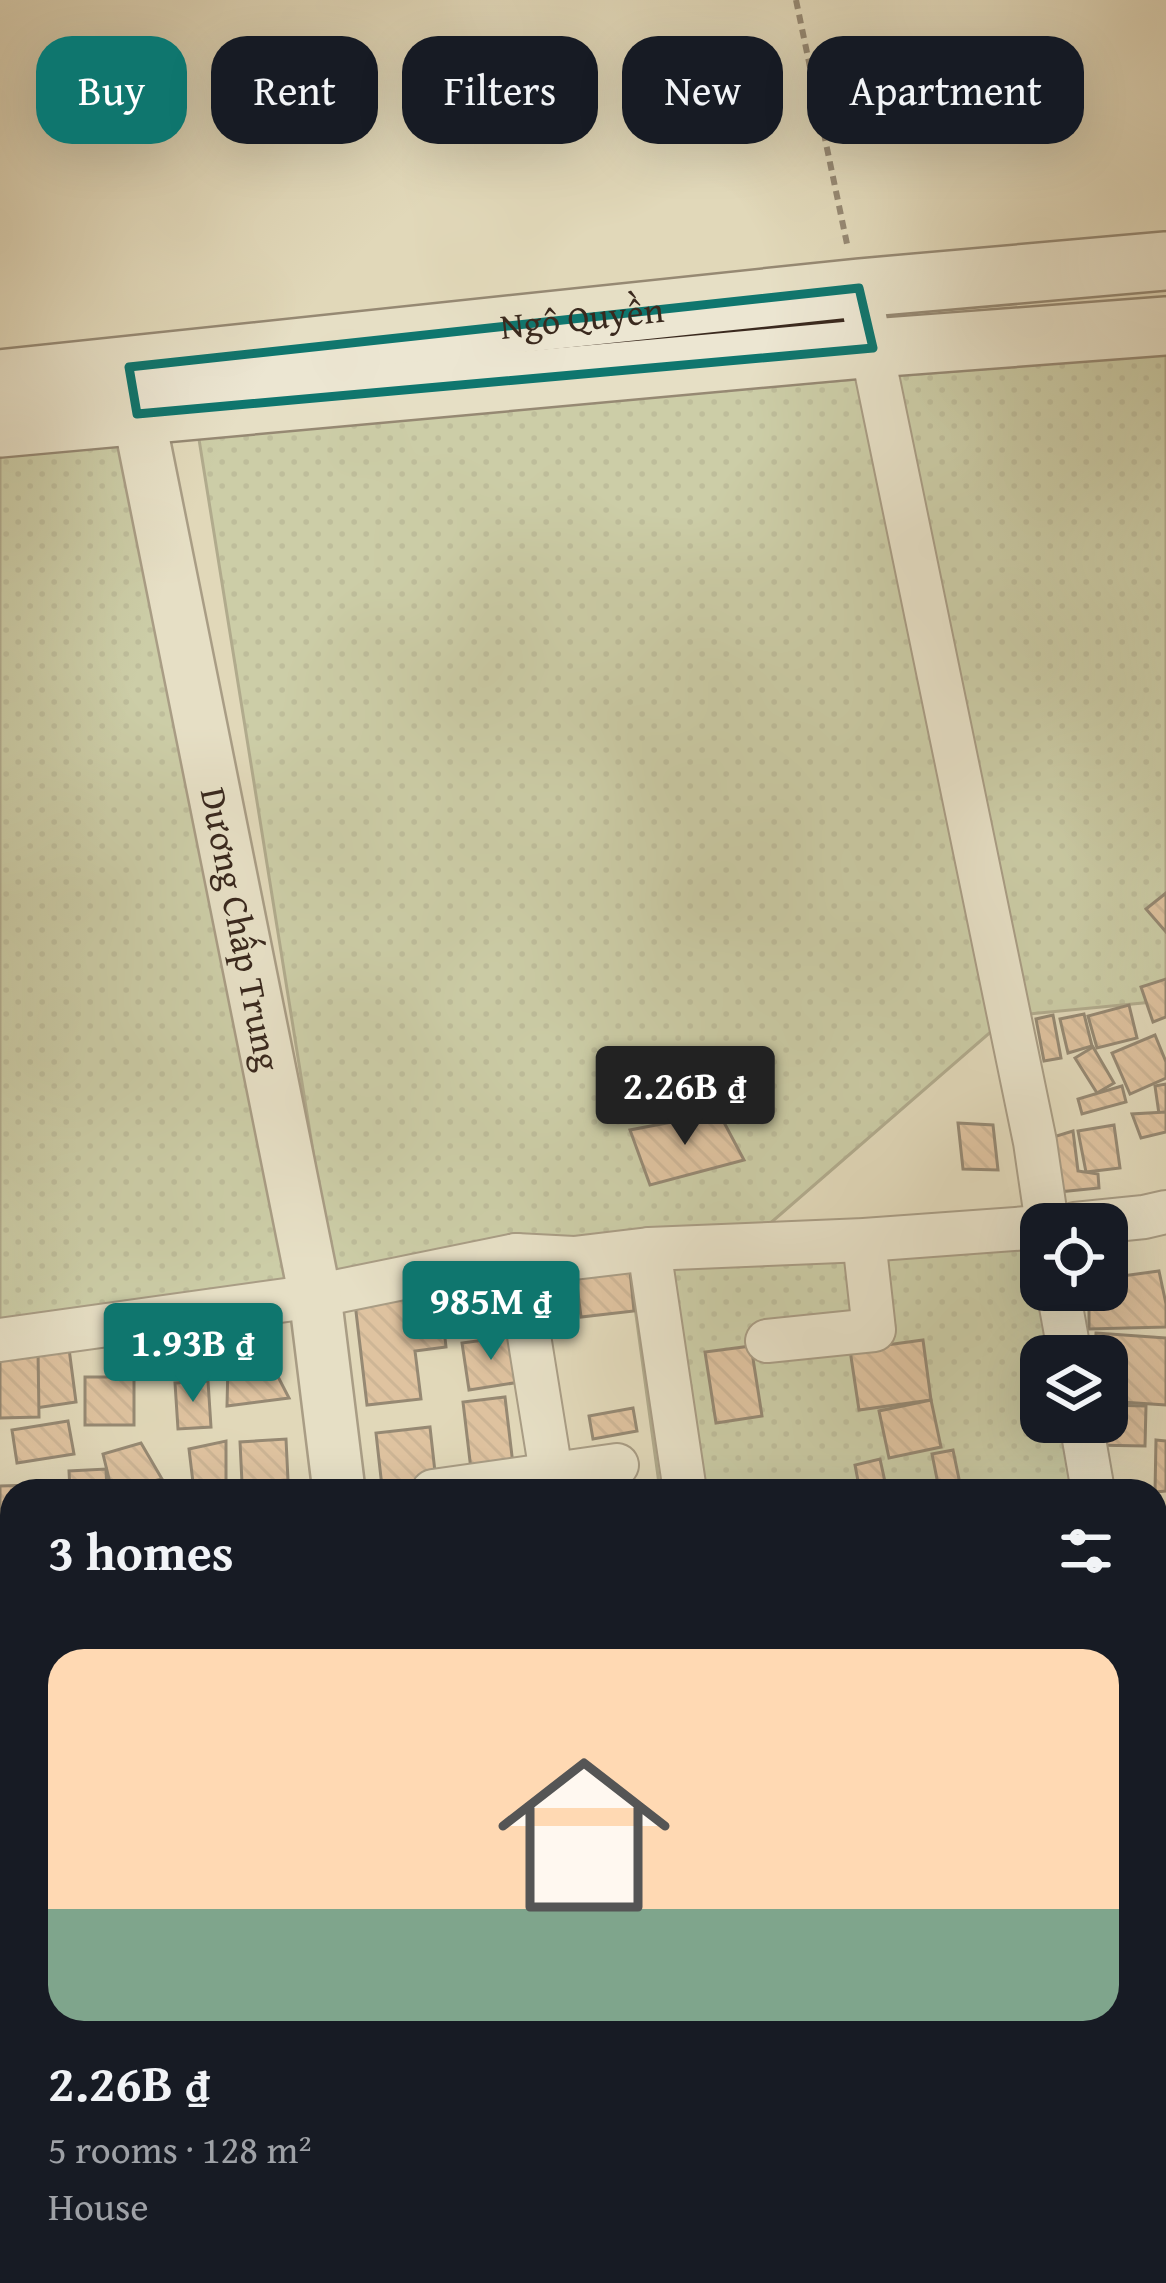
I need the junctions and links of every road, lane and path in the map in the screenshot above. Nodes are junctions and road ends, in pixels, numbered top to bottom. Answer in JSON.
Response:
{"nodes":[{"id":1,"x":796,"y":0,"type":"edge"},
{"id":2,"x":1166,"y":261,"type":"edge"},
{"id":3,"x":859,"y":288,"type":"junction"},
{"id":4,"x":1166,"y":326,"type":"edge"},
{"id":5,"x":872,"y":348,"type":"junction"},
{"id":6,"x":0,"y":379,"type":"edge"},
{"id":7,"x":133,"y":391,"type":"junction"},
{"id":8,"x":0,"y":428,"type":"edge"},
{"id":9,"x":1041,"y":1203,"type":"edge"},
{"id":10,"x":1166,"y":1211,"type":"edge"},
{"id":11,"x":1128,"y":1219,"type":"edge"},
{"id":12,"x":1020,"y":1228,"type":"edge"},
{"id":13,"x":864,"y":1240,"type":"junction"},
{"id":14,"x":649,"y":1249,"type":"junction"},
{"id":15,"x":517,"y":1255,"type":"junction"},
{"id":16,"x":315,"y":1296,"type":"junction"},
{"id":17,"x":0,"y":1340,"type":"edge"},
{"id":18,"x":767,"y":1342,"type":"dead end"},
{"id":19,"x":1085,"y":1443,"type":"edge"},
{"id":20,"x":616,"y":1465,"type":"dead end"},
{"id":21,"x":338,"y":1479,"type":"edge"},
{"id":22,"x":552,"y":1479,"type":"edge"},
{"id":23,"x":567,"y":1479,"type":"edge"},
{"id":24,"x":683,"y":1479,"type":"edge"},
{"id":25,"x":1091,"y":1479,"type":"edge"}],
"edges":[{"from":1,"to":3,"type":"path"},
{"from":2,"to":3,"type":"main road","name":"Ngô Quyền"},
{"from":3,"to":5,"type":"street"},
{"from":3,"to":7,"type":"main road","name":"Ngô Quyền"},
{"from":4,"to":5,"type":"main road","name":"Ngô Quyền"},
{"from":5,"to":7,"type":"main road","name":"Ngô Quyền"},
{"from":5,"to":9,"type":"street"},
{"from":6,"to":7,"type":"main road","name":"Ngô Quyền"},
{"from":7,"to":8,"type":"main road","name":"Ngô Quyền"},
{"from":7,"to":16,"type":"street","name":"Dương Chấp Trung"},
{"from":10,"to":11,"type":"street"},
{"from":12,"to":13,"type":"street"},
{"from":13,"to":14,"type":"street"},
{"from":13,"to":18,"type":"street"},
{"from":14,"to":15,"type":"street"},
{"from":14,"to":24,"type":"street"},
{"from":15,"to":16,"type":"street"},
{"from":15,"to":22,"type":"street"},
{"from":16,"to":17,"type":"street"},
{"from":16,"to":21,"type":"street","name":"Dương Chấp Trung"},
{"from":19,"to":25,"type":"street"},
{"from":20,"to":23,"type":"street"}]}
